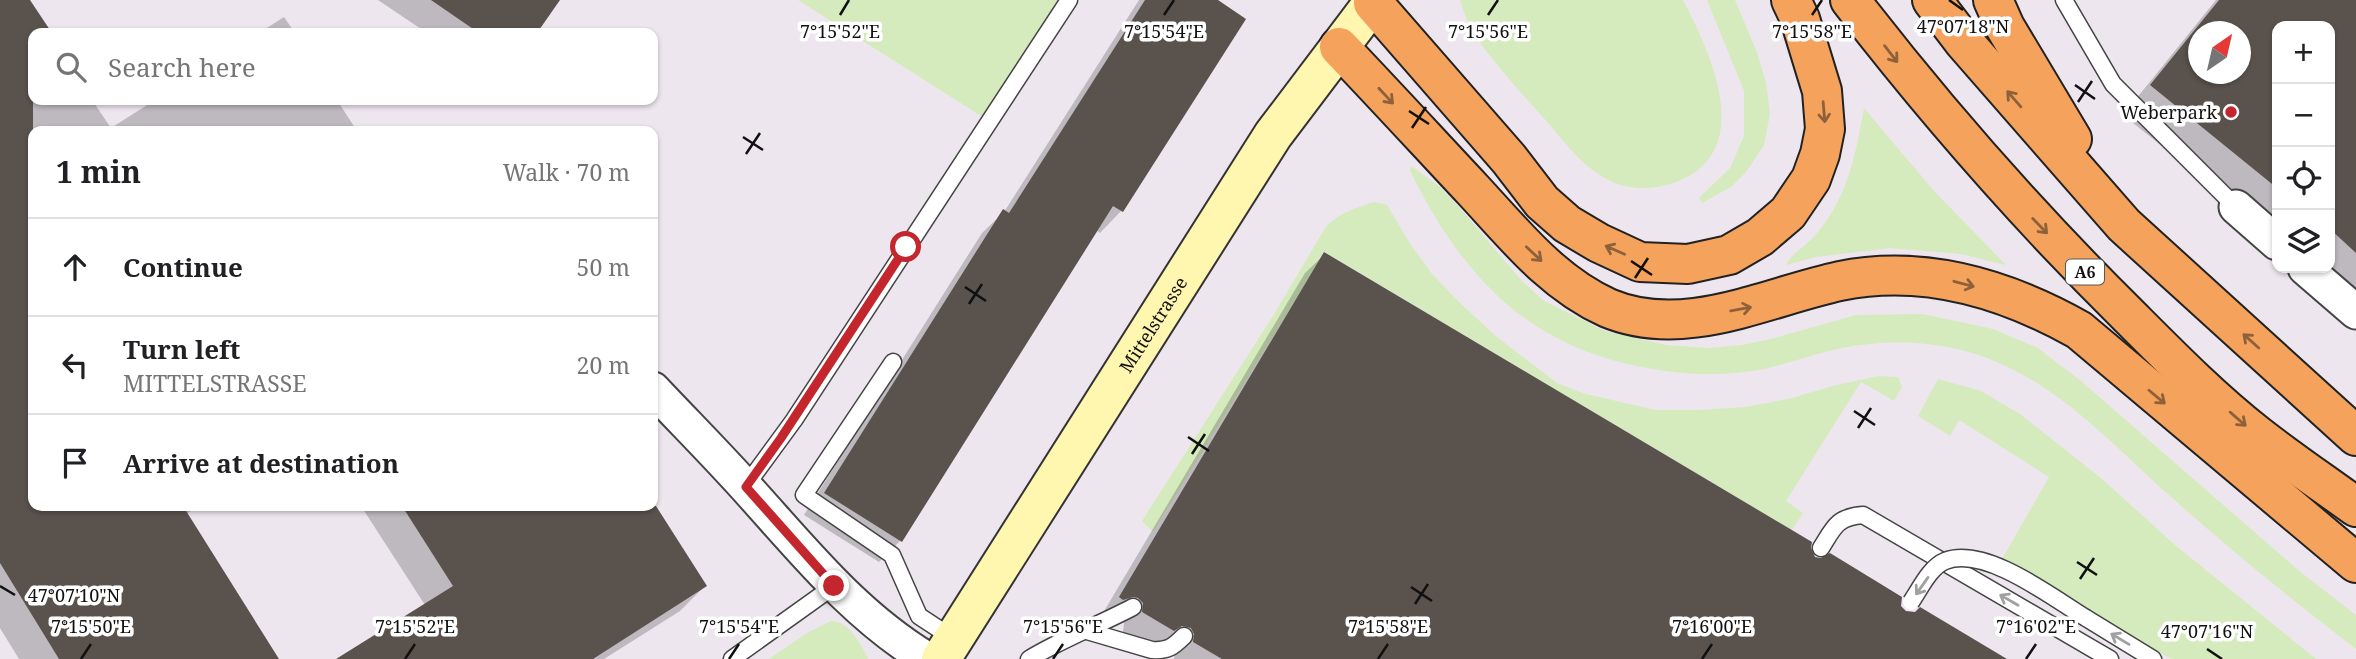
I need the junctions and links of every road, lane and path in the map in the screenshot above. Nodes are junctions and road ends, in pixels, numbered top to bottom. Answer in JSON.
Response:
{"nodes":[{"id":1,"x":1069,"y":0,"type":"edge"},
{"id":2,"x":1791,"y":0,"type":"edge"},
{"id":3,"x":1850,"y":0,"type":"edge"},
{"id":4,"x":1932,"y":0,"type":"edge"},
{"id":5,"x":1993,"y":0,"type":"edge"},
{"id":6,"x":2063,"y":0,"type":"edge"},
{"id":7,"x":1374,"y":1,"type":"edge"},
{"id":8,"x":1339,"y":47,"type":"junction"},
{"id":9,"x":2236,"y":207,"type":"joint"},
{"id":10,"x":2124,"y":225,"type":"junction"},
{"id":11,"x":2272,"y":239,"type":"edge"},
{"id":12,"x":2311,"y":273,"type":"edge"},
{"id":13,"x":2356,"y":312,"type":"edge"},
{"id":14,"x":893,"y":362,"type":"dead end"},
{"id":15,"x":658,"y":394,"type":"edge"},
{"id":16,"x":2356,"y":436,"type":"edge"},
{"id":17,"x":746,"y":487,"type":"junction"},
{"id":18,"x":2356,"y":507,"type":"edge"},
{"id":19,"x":1821,"y":548,"type":"dead end"},
{"id":20,"x":2356,"y":563,"type":"edge"},
{"id":21,"x":834,"y":586,"type":"junction"},
{"id":22,"x":1911,"y":602,"type":"dead end"},
{"id":23,"x":1133,"y":607,"type":"dead end"},
{"id":24,"x":1087,"y":631,"type":"junction"},
{"id":25,"x":1184,"y":636,"type":"dead end"},
{"id":26,"x":941,"y":652,"type":"edge"},
{"id":27,"x":732,"y":659,"type":"edge"},
{"id":28,"x":1029,"y":659,"type":"edge"},
{"id":29,"x":2110,"y":659,"type":"edge"},
{"id":30,"x":2153,"y":659,"type":"edge"}],
"edges":[{"from":1,"to":17,"type":"lane"},
{"from":2,"to":7,"type":"highway","one_way":true},
{"from":3,"to":18,"type":"highway","number":"A6","one_way":true},
{"from":10,"to":4,"type":"highway","one_way":true},
{"from":5,"to":10,"type":"highway"},
{"from":6,"to":9,"type":"lane"},
{"from":7,"to":8,"type":"main road","name":"Mittelstrasse"},
{"from":8,"to":20,"type":"highway","one_way":true},
{"from":8,"to":26,"type":"main road","name":"Mittelstrasse"},
{"from":9,"to":11,"type":"street"},
{"from":16,"to":10,"type":"highway","one_way":true},
{"from":12,"to":13,"type":"street"},
{"from":14,"to":26,"type":"lane"},
{"from":15,"to":17,"type":"street"},
{"from":17,"to":21,"type":"street"},
{"from":29,"to":19,"type":"lane","one_way":true},
{"from":21,"to":26,"type":"street"},
{"from":21,"to":27,"type":"lane"},
{"from":30,"to":22,"type":"lane","one_way":true,"bridge":true},
{"from":23,"to":24,"type":"lane"},
{"from":24,"to":25,"type":"lane"},
{"from":24,"to":28,"type":"lane"}]}
